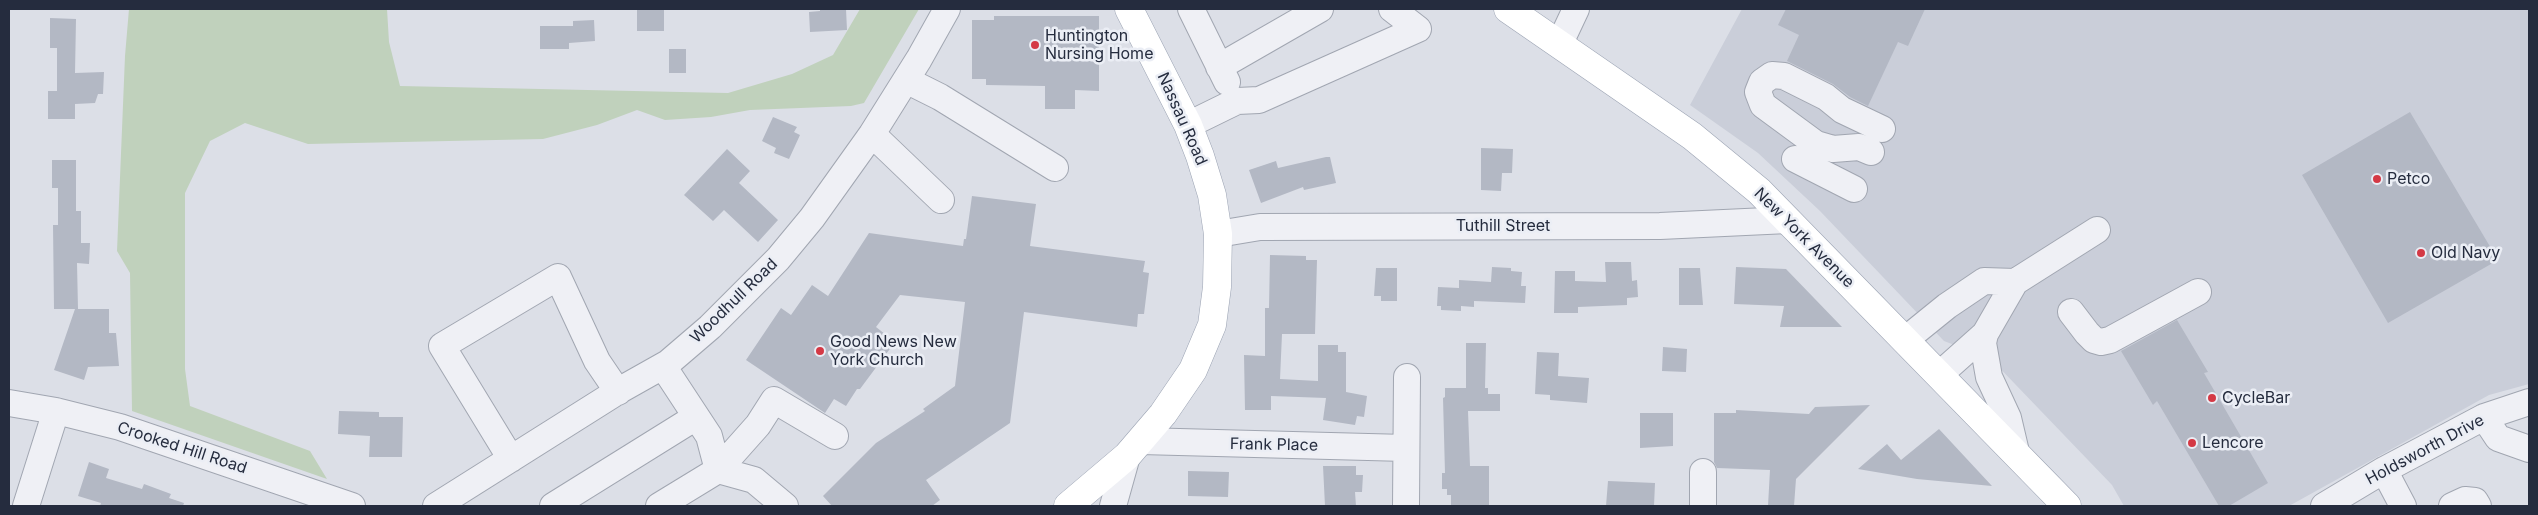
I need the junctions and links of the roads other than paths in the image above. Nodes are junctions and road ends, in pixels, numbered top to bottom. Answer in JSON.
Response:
{"nodes":[{"id":1,"x":946,"y":9,"type":"edge"},
{"id":2,"x":1129,"y":9,"type":"edge"},
{"id":3,"x":1320,"y":9,"type":"edge"},
{"id":4,"x":1392,"y":9,"type":"edge"},
{"id":5,"x":1508,"y":9,"type":"edge"},
{"id":6,"x":1576,"y":9,"type":"edge"},
{"id":7,"x":1197,"y":11,"type":"edge"},
{"id":8,"x":1560,"y":43,"type":"junction"},
{"id":9,"x":1219,"y":67,"type":"junction"},
{"id":10,"x":906,"y":80,"type":"junction"},
{"id":11,"x":1236,"y":101,"type":"junction"},
{"id":12,"x":1188,"y":125,"type":"junction"},
{"id":13,"x":1882,"y":128,"type":"dead end"},
{"id":14,"x":872,"y":134,"type":"junction"},
{"id":15,"x":1871,"y":152,"type":"dead end"},
{"id":16,"x":1796,"y":159,"type":"dead end"},
{"id":17,"x":1055,"y":168,"type":"dead end"},
{"id":18,"x":1854,"y":189,"type":"dead end"},
{"id":19,"x":941,"y":200,"type":"dead end"},
{"id":20,"x":1788,"y":220,"type":"junction"},
{"id":21,"x":2098,"y":230,"type":"dead end"},
{"id":22,"x":1218,"y":234,"type":"junction"},
{"id":23,"x":2015,"y":282,"type":"junction"},
{"id":24,"x":2198,"y":292,"type":"dead end"},
{"id":25,"x":2071,"y":312,"type":"dead end"},
{"id":26,"x":1985,"y":334,"type":"junction"},
{"id":27,"x":1906,"y":340,"type":"junction"},
{"id":28,"x":662,"y":366,"type":"junction"},
{"id":29,"x":1939,"y":375,"type":"junction"},
{"id":30,"x":1407,"y":377,"type":"dead end"},
{"id":31,"x":618,"y":392,"type":"junction"},
{"id":32,"x":2529,"y":402,"type":"edge"},
{"id":33,"x":9,"y":403,"type":"edge"},
{"id":34,"x":56,"y":411,"type":"junction"},
{"id":35,"x":696,"y":417,"type":"junction"},
{"id":36,"x":2484,"y":417,"type":"junction"},
{"id":37,"x":835,"y":436,"type":"dead end"},
{"id":38,"x":1406,"y":448,"type":"junction"},
{"id":39,"x":1134,"y":449,"type":"junction"},
{"id":40,"x":2529,"y":449,"type":"edge"},
{"id":41,"x":2016,"y":452,"type":"junction"},
{"id":42,"x":511,"y":459,"type":"junction"},
{"id":43,"x":718,"y":470,"type":"junction"},
{"id":44,"x":2384,"y":470,"type":"junction"},
{"id":45,"x":1703,"y":472,"type":"dead end"},
{"id":46,"x":26,"y":506,"type":"edge"},
{"id":47,"x":352,"y":506,"type":"edge"},
{"id":48,"x":436,"y":506,"type":"edge"},
{"id":49,"x":553,"y":506,"type":"edge"},
{"id":50,"x":659,"y":506,"type":"edge"},
{"id":51,"x":785,"y":506,"type":"edge"},
{"id":52,"x":1068,"y":506,"type":"edge"},
{"id":53,"x":1113,"y":506,"type":"edge"},
{"id":54,"x":1406,"y":506,"type":"edge"},
{"id":55,"x":1703,"y":506,"type":"edge"},
{"id":56,"x":2066,"y":506,"type":"edge"},
{"id":57,"x":2324,"y":506,"type":"edge"},
{"id":58,"x":2404,"y":506,"type":"edge"},
{"id":59,"x":2452,"y":506,"type":"edge"},
{"id":60,"x":2478,"y":506,"type":"edge"}],
"edges":[{"from":1,"to":10,"type":"street","name":"Woodhull Road"},
{"from":2,"to":12,"type":"main road","name":"Nassau Road"},
{"from":3,"to":9,"type":"street"},
{"from":4,"to":11,"type":"street"},
{"from":5,"to":8,"type":"main road","name":"New York Avenue"},
{"from":6,"to":8,"type":"street"},
{"from":7,"to":9,"type":"street"},
{"from":8,"to":20,"type":"main road","name":"New York Avenue"},
{"from":9,"to":11,"type":"street"},
{"from":10,"to":14,"type":"street","name":"Woodhull Road"},
{"from":10,"to":17,"type":"street"},
{"from":11,"to":12,"type":"street"},
{"from":12,"to":22,"type":"main road","name":"Nassau Road"},
{"from":13,"to":15,"type":"street"},
{"from":14,"to":19,"type":"street"},
{"from":14,"to":28,"type":"street","name":"Woodhull Road"},
{"from":16,"to":18,"type":"street"},
{"from":20,"to":22,"type":"street","name":"Tuthill Street"},
{"from":20,"to":27,"type":"main road","name":"New York Avenue"},
{"from":21,"to":23,"type":"street"},
{"from":22,"to":39,"type":"main road","name":"Nassau Road"},
{"from":23,"to":26,"type":"street"},
{"from":23,"to":27,"type":"street"},
{"from":24,"to":25,"type":"street"},
{"from":26,"to":29,"type":"street"},
{"from":26,"to":41,"type":"street"},
{"from":27,"to":29,"type":"main road","name":"New York Avenue"},
{"from":28,"to":31,"type":"street","name":"Woodhull Road"},
{"from":28,"to":35,"type":"street"},
{"from":29,"to":41,"type":"main road","name":"New York Avenue"},
{"from":30,"to":38,"type":"street"},
{"from":31,"to":42,"type":"street","name":"Woodhull Road"},
{"from":31,"to":42,"type":"street"},
{"from":32,"to":36,"type":"street","name":"Holdsworth Drive"},
{"from":33,"to":34,"type":"street","name":"Crooked Hill Road"},
{"from":34,"to":46,"type":"street"},
{"from":34,"to":47,"type":"street","name":"Crooked Hill Road"},
{"from":35,"to":43,"type":"street"},
{"from":35,"to":49,"type":"street"},
{"from":36,"to":40,"type":"street"},
{"from":36,"to":44,"type":"street","name":"Holdsworth Drive"},
{"from":37,"to":43,"type":"street"},
{"from":38,"to":39,"type":"street","name":"Frank Place"},
{"from":38,"to":54,"type":"street"},
{"from":39,"to":52,"type":"main road"},
{"from":39,"to":53,"type":"street","name":"Nassau Road"},
{"from":41,"to":56,"type":"main road","name":"New York Avenue"},
{"from":42,"to":48,"type":"street","name":"Woodhull Road"},
{"from":43,"to":50,"type":"street"},
{"from":43,"to":51,"type":"street"},
{"from":44,"to":57,"type":"street","name":"Holdsworth Drive"},
{"from":44,"to":58,"type":"street"},
{"from":45,"to":55,"type":"street"},
{"from":59,"to":60,"type":"street"}]}
